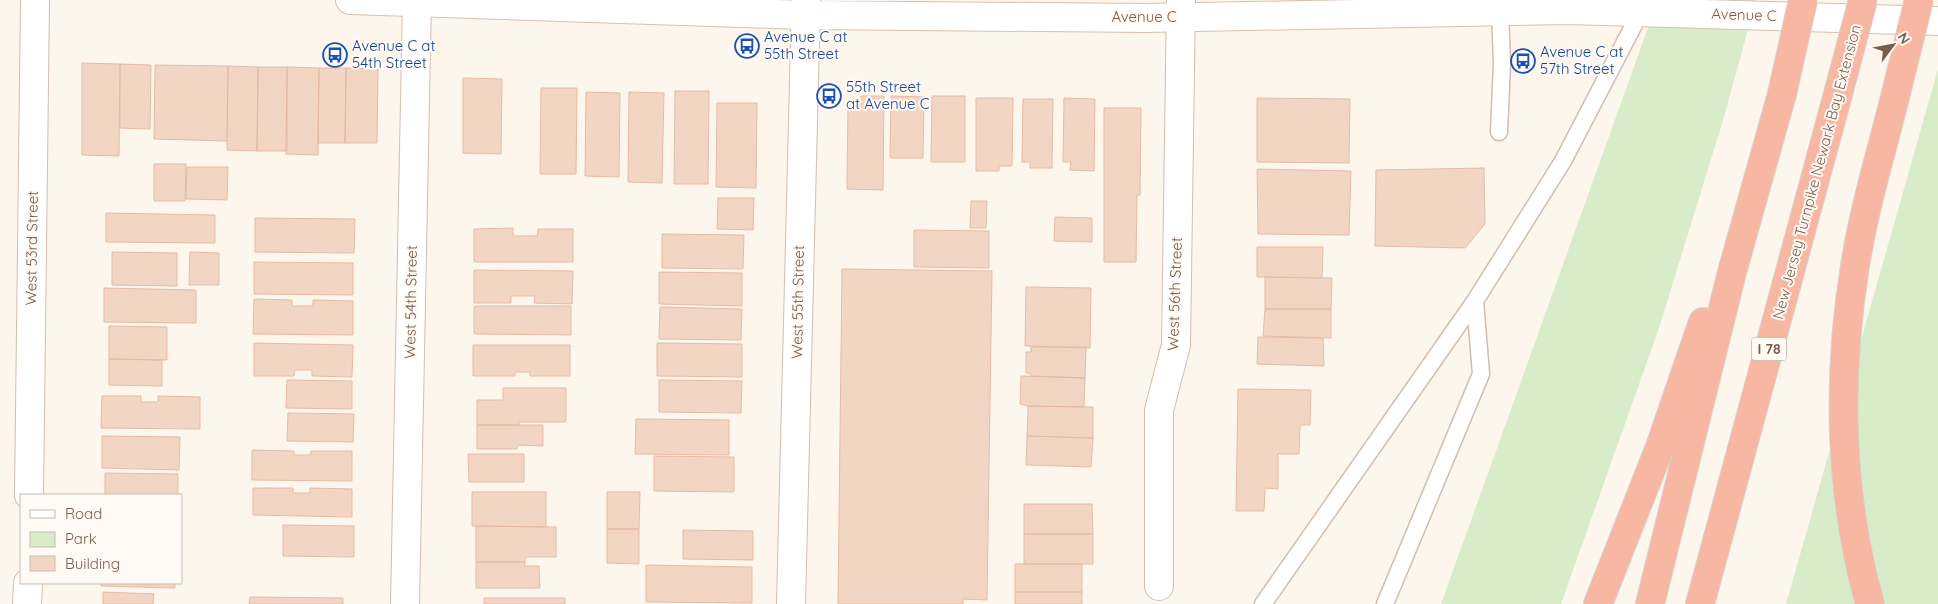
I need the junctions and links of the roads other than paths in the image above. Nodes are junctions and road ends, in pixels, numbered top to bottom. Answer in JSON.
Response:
{"nodes":[{"id":1,"x":35,"y":0,"type":"edge"},
{"id":2,"x":350,"y":0,"type":"edge"},
{"id":3,"x":1803,"y":0,"type":"edge"},
{"id":4,"x":1863,"y":0,"type":"edge"},
{"id":5,"x":1919,"y":0,"type":"edge"},
{"id":6,"x":417,"y":1,"type":"edge"},
{"id":7,"x":1569,"y":5,"type":"edge"},
{"id":8,"x":806,"y":7,"type":"edge"},
{"id":9,"x":1181,"y":8,"type":"edge"},
{"id":10,"x":1500,"y":11,"type":"junction"},
{"id":11,"x":1640,"y":13,"type":"junction"},
{"id":12,"x":1938,"y":21,"type":"edge"},
{"id":13,"x":1500,"y":132,"type":"dead end"},
{"id":14,"x":1732,"y":272,"type":"junction"},
{"id":15,"x":1475,"y":301,"type":"junction"},
{"id":16,"x":29,"y":494,"type":"edge"},
{"id":17,"x":28,"y":584,"type":"edge"},
{"id":18,"x":1159,"y":586,"type":"dead end"},
{"id":19,"x":27,"y":604,"type":"edge"},
{"id":20,"x":405,"y":604,"type":"edge"},
{"id":21,"x":791,"y":604,"type":"edge"},
{"id":22,"x":1263,"y":604,"type":"edge"},
{"id":23,"x":1385,"y":604,"type":"edge"},
{"id":24,"x":1598,"y":604,"type":"edge"},
{"id":25,"x":1650,"y":604,"type":"edge"},
{"id":26,"x":1700,"y":604,"type":"edge"},
{"id":27,"x":1870,"y":604,"type":"edge"}],
"edges":[{"from":1,"to":16,"type":"street","name":"West 53rd Street"},
{"from":2,"to":6,"type":"street","name":"Avenue C"},
{"from":3,"to":14,"type":"highway","bridge":true},
{"from":4,"to":26,"type":"highway","name":"New Jersey Turnpike Newark Bay Extension","number":"I 78","bridge":true},
{"from":5,"to":27,"type":"highway","bridge":true},
{"from":6,"to":8,"type":"street","name":"Avenue C"},
{"from":6,"to":20,"type":"street","name":"West 54th Street"},
{"from":7,"to":10,"type":"street","name":"Avenue C"},
{"from":7,"to":11,"type":"street","name":"Avenue C"},
{"from":8,"to":9,"type":"street","name":"Avenue C"},
{"from":8,"to":21,"type":"street","name":"West 55th Street"},
{"from":9,"to":10,"type":"street","name":"Avenue C"},
{"from":9,"to":18,"type":"street","name":"West 56th Street"},
{"from":10,"to":13,"type":"lane"},
{"from":11,"to":12,"type":"street","name":"Avenue C"},
{"from":11,"to":15,"type":"lane"},
{"from":14,"to":24,"type":"highway"},
{"from":14,"to":25,"type":"highway"},
{"from":15,"to":22,"type":"lane"},
{"from":15,"to":23,"type":"lane"},
{"from":17,"to":19,"type":"street"}]}
